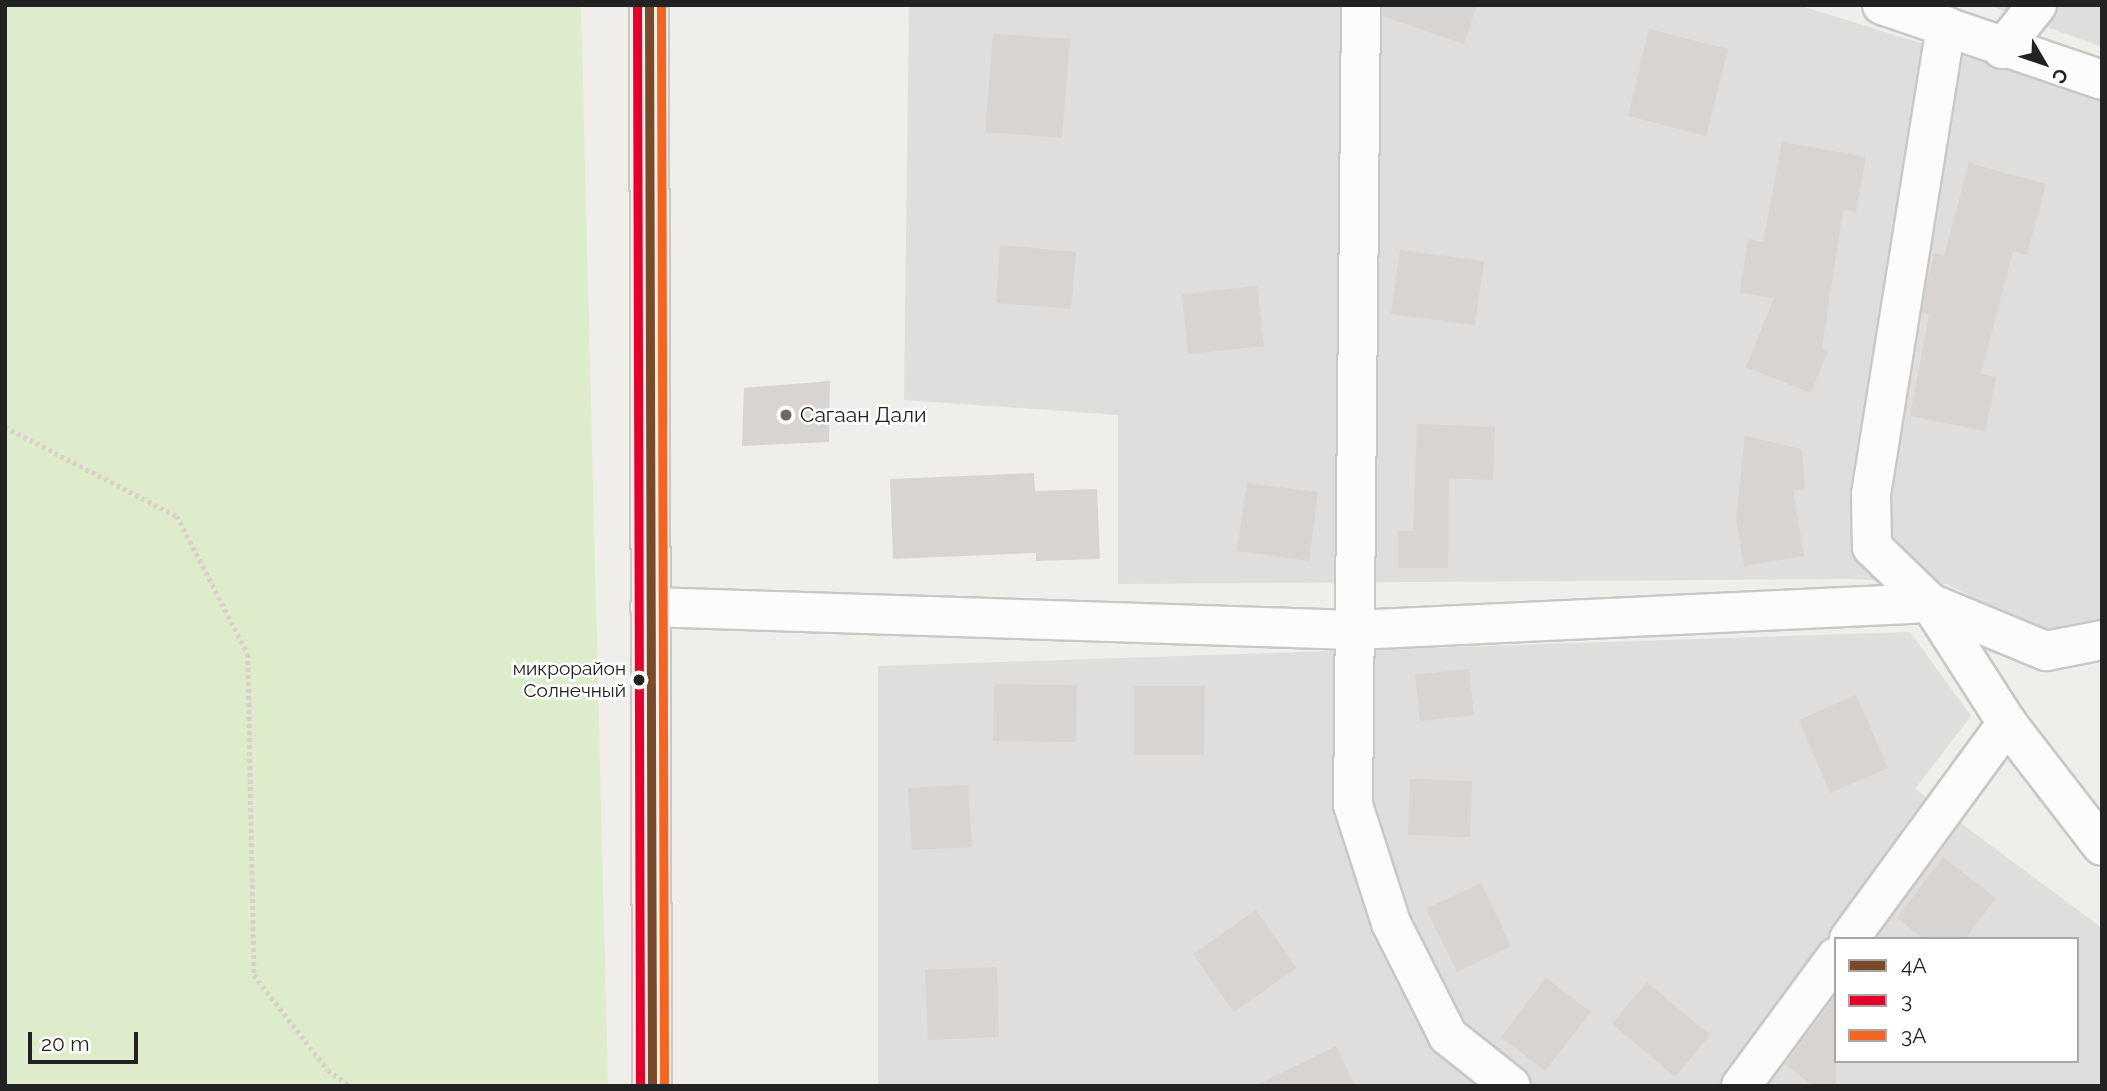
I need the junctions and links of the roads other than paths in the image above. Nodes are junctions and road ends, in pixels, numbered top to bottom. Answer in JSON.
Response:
{"nodes":[{"id":1,"x":649,"y":5,"type":"edge"},
{"id":2,"x":1361,"y":5,"type":"edge"},
{"id":3,"x":1882,"y":5,"type":"edge"},
{"id":4,"x":2037,"y":5,"type":"edge"},
{"id":5,"x":1946,"y":26,"type":"junction"},
{"id":6,"x":2002,"y":49,"type":"junction"},
{"id":7,"x":2102,"y":80,"type":"edge"},
{"id":8,"x":1930,"y":603,"type":"junction"},
{"id":9,"x":650,"y":607,"type":"junction"},
{"id":10,"x":1354,"y":630,"type":"junction"},
{"id":11,"x":2102,"y":640,"type":"edge"},
{"id":12,"x":2007,"y":723,"type":"junction"},
{"id":13,"x":2102,"y":846,"type":"edge"},
{"id":14,"x":1850,"y":937,"type":"edge"},
{"id":15,"x":1834,"y":960,"type":"edge"},
{"id":16,"x":652,"y":1086,"type":"edge"},
{"id":17,"x":1511,"y":1086,"type":"edge"},
{"id":18,"x":1741,"y":1086,"type":"edge"}],
"edges":[{"from":1,"to":9,"type":"main road"},
{"from":2,"to":10,"type":"street"},
{"from":3,"to":5,"type":"street"},
{"from":4,"to":6,"type":"street"},
{"from":5,"to":6,"type":"street"},
{"from":5,"to":8,"type":"street"},
{"from":6,"to":7,"type":"street"},
{"from":8,"to":10,"type":"street"},
{"from":8,"to":11,"type":"street"},
{"from":8,"to":12,"type":"street"},
{"from":9,"to":10,"type":"street"},
{"from":9,"to":16,"type":"main road"},
{"from":10,"to":17,"type":"street"},
{"from":12,"to":13,"type":"street"},
{"from":12,"to":14,"type":"street"},
{"from":15,"to":18,"type":"street"}]}
